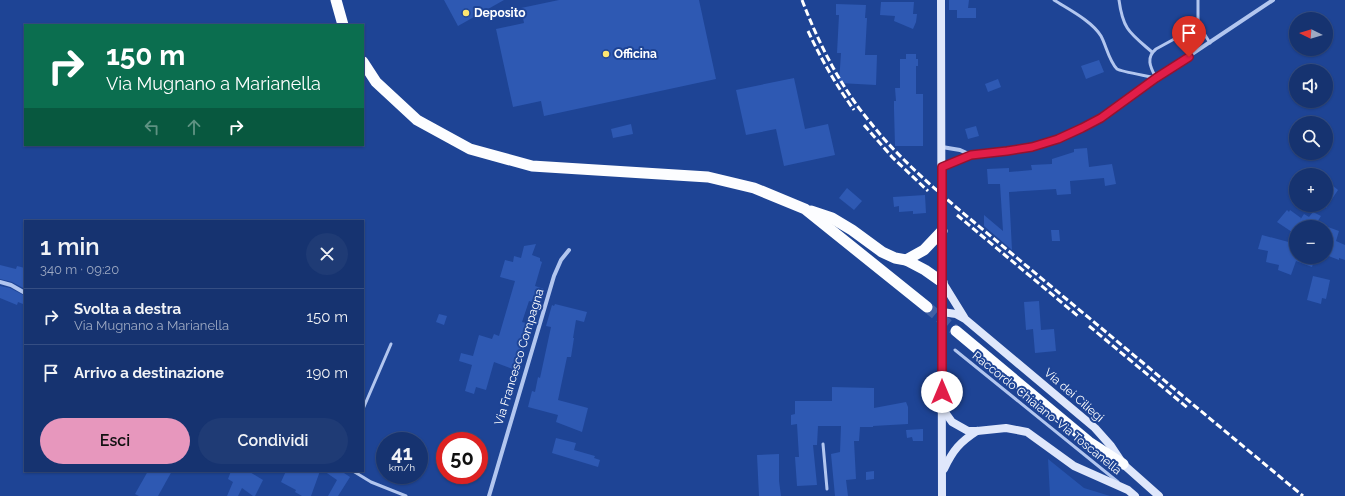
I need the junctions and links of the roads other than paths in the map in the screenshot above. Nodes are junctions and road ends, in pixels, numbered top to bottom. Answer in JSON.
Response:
{"nodes":[{"id":1,"x":336,"y":0,"type":"edge"},
{"id":2,"x":941,"y":0,"type":"edge"},
{"id":3,"x":1054,"y":0,"type":"edge"},
{"id":4,"x":1119,"y":0,"type":"edge"},
{"id":5,"x":1198,"y":0,"type":"edge"},
{"id":6,"x":1273,"y":0,"type":"edge"},
{"id":7,"x":343,"y":24,"type":"edge"},
{"id":8,"x":1198,"y":26,"type":"junction"},
{"id":9,"x":1210,"y":43,"type":"junction"},
{"id":10,"x":1152,"y":52,"type":"junction"},
{"id":11,"x":364,"y":64,"type":"edge"},
{"id":12,"x":1156,"y":78,"type":"junction"},
{"id":13,"x":942,"y":148,"type":"junction"},
{"id":14,"x":971,"y":155,"type":"junction"},
{"id":15,"x":942,"y":167,"type":"junction"},
{"id":16,"x":805,"y":209,"type":"junction"},
{"id":17,"x":942,"y":231,"type":"junction"},
{"id":18,"x":569,"y":250,"type":"dead end"},
{"id":19,"x":906,"y":260,"type":"junction"},
{"id":20,"x":0,"y":282,"type":"edge"},
{"id":21,"x":942,"y":282,"type":"junction"},
{"id":22,"x":24,"y":292,"type":"edge"},
{"id":23,"x":927,"y":307,"type":"tunnel mouth"},
{"id":24,"x":942,"y":312,"type":"junction"},
{"id":25,"x":965,"y":319,"type":"junction"},
{"id":26,"x":956,"y":331,"type":"tunnel mouth"},
{"id":27,"x":391,"y":344,"type":"dead end"},
{"id":28,"x":955,"y":350,"type":"dead end"},
{"id":29,"x":364,"y":407,"type":"edge"},
{"id":30,"x":942,"y":408,"type":"junction"},
{"id":31,"x":977,"y":431,"type":"junction"},
{"id":32,"x":823,"y":444,"type":"dead end"},
{"id":33,"x":1123,"y":464,"type":"junction"},
{"id":34,"x":942,"y":471,"type":"junction"},
{"id":35,"x":354,"y":472,"type":"edge"},
{"id":36,"x":827,"y":489,"type":"dead end"},
{"id":37,"x":1128,"y":490,"type":"junction"},
{"id":38,"x":406,"y":496,"type":"edge"},
{"id":39,"x":489,"y":496,"type":"edge"},
{"id":40,"x":942,"y":496,"type":"edge"},
{"id":41,"x":1135,"y":496,"type":"edge"},
{"id":42,"x":1160,"y":496,"type":"edge"}],
"edges":[{"from":1,"to":7,"type":"highway","bridge":true},
{"from":2,"to":13,"type":"main road"},
{"from":3,"to":12,"type":"lane"},
{"from":4,"to":10,"type":"lane"},
{"from":5,"to":8,"type":"lane"},
{"from":6,"to":9,"type":"street"},
{"from":8,"to":9,"type":"lane"},
{"from":8,"to":10,"type":"lane"},
{"from":9,"to":12,"type":"street"},
{"from":10,"to":12,"type":"lane"},
{"from":11,"to":16,"type":"highway"},
{"from":12,"to":14,"type":"street"},
{"from":13,"to":14,"type":"street"},
{"from":13,"to":15,"type":"main road"},
{"from":14,"to":15,"type":"street"},
{"from":15,"to":17,"type":"main road"},
{"from":16,"to":19,"type":"highway"},
{"from":16,"to":23,"type":"highway"},
{"from":17,"to":19,"type":"highway"},
{"from":17,"to":21,"type":"main road"},
{"from":18,"to":39,"type":"street","name":"Via Francesco Compagna"},
{"from":19,"to":21,"type":"highway"},
{"from":20,"to":22,"type":"street"},
{"from":21,"to":24,"type":"main road"},
{"from":21,"to":25,"type":"main road","name":"Via dei Ciliegi"},
{"from":24,"to":25,"type":"main road","name":"Via dei Ciliegi"},
{"from":24,"to":30,"type":"main road"},
{"from":25,"to":33,"type":"main road","name":"Via dei Ciliegi"},
{"from":26,"to":33,"type":"highway"},
{"from":27,"to":29,"type":"lane"},
{"from":28,"to":37,"type":"lane","name":"Raccordo Chiaiano-Via Toscanella"},
{"from":30,"to":31,"type":"main road"},
{"from":30,"to":34,"type":"main road"},
{"from":31,"to":34,"type":"main road"},
{"from":31,"to":37,"type":"main road"},
{"from":32,"to":36,"type":"lane"},
{"from":33,"to":42,"type":"main road","name":"Via dei Ciliegi"},
{"from":34,"to":40,"type":"main road"},
{"from":35,"to":38,"type":"lane"},
{"from":37,"to":41,"type":"main road"}]}
